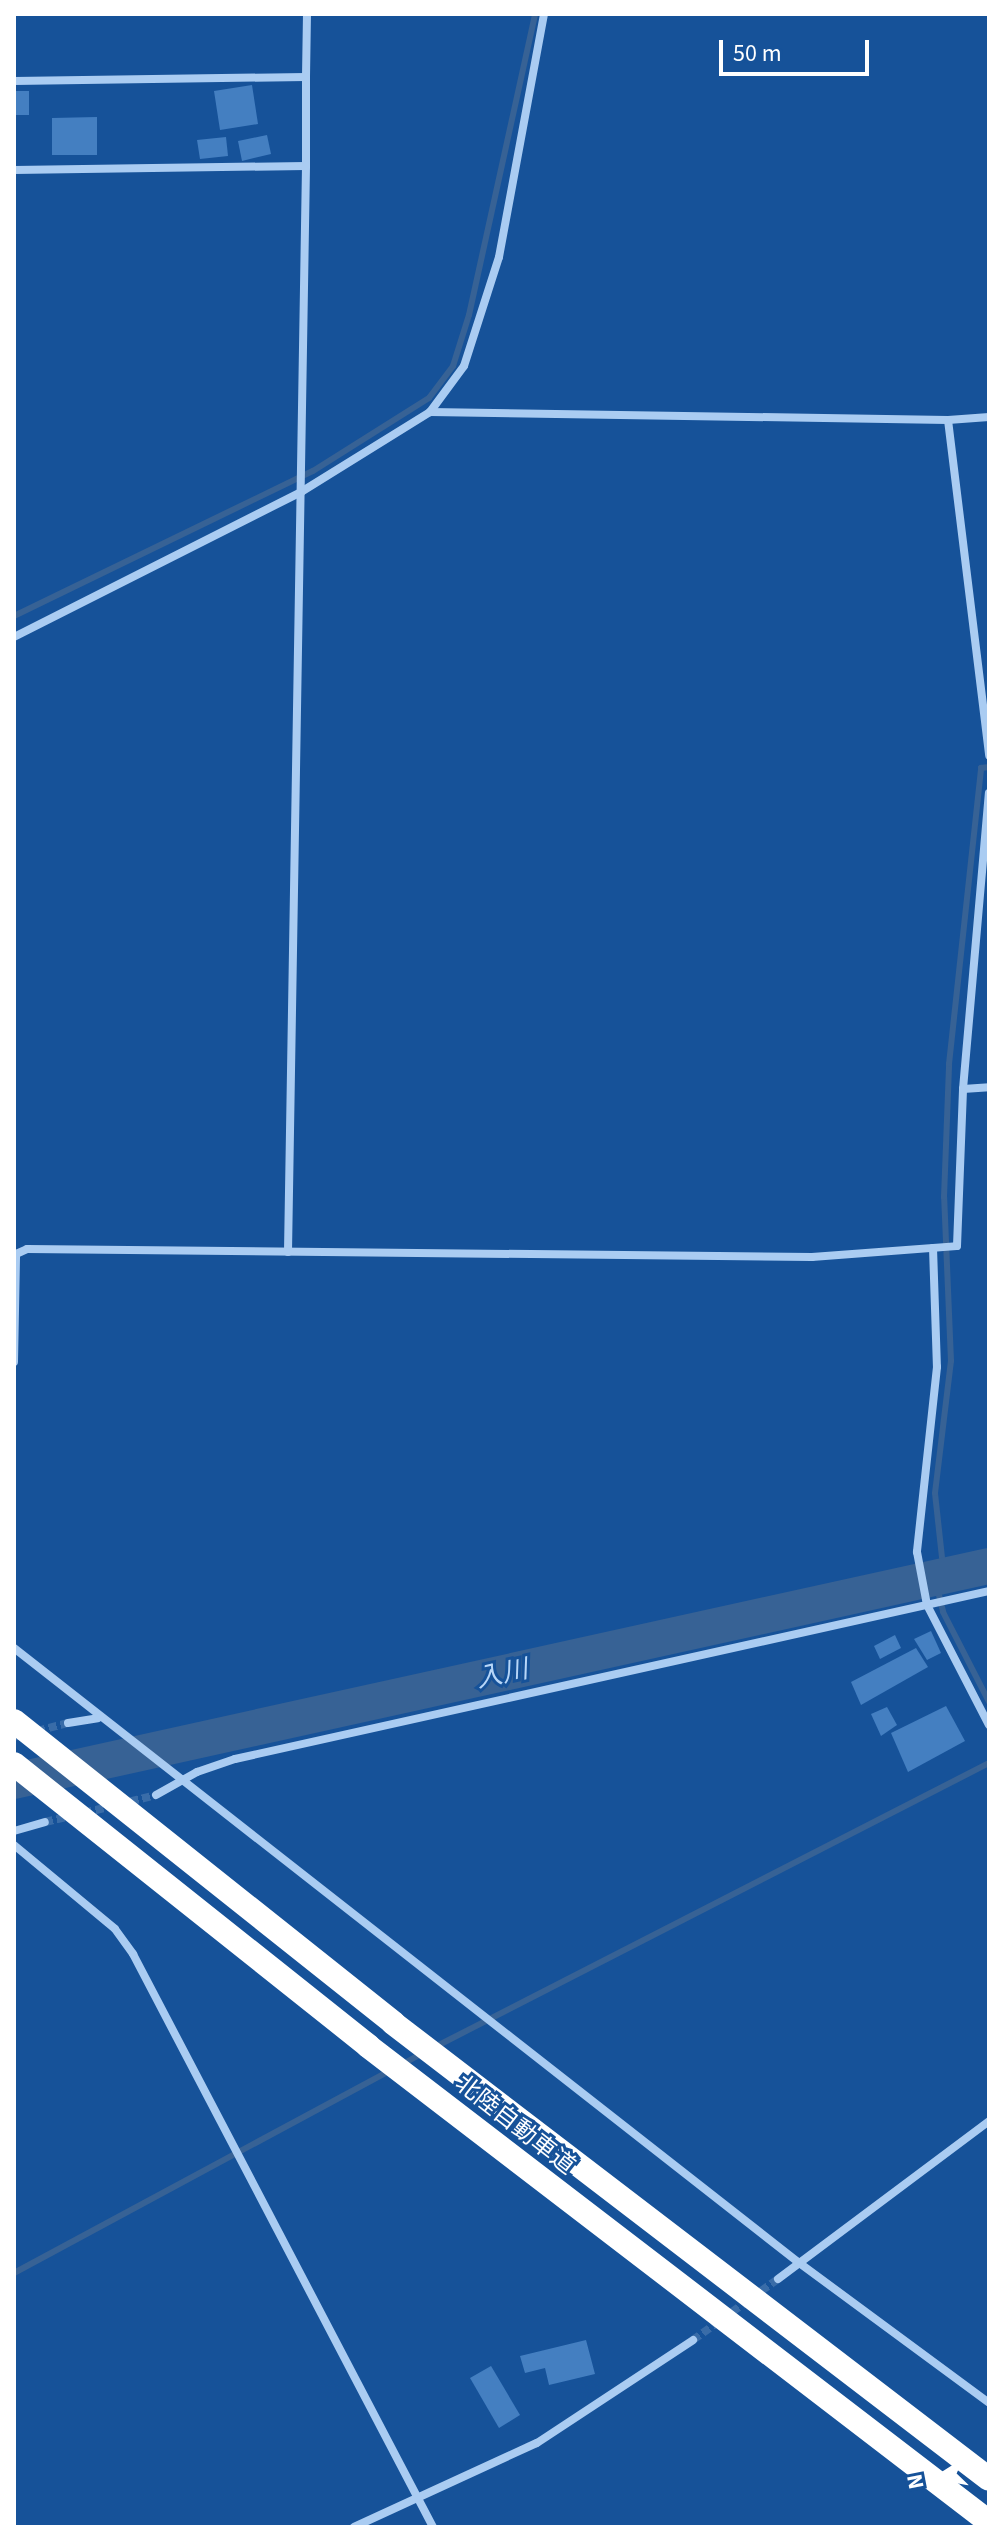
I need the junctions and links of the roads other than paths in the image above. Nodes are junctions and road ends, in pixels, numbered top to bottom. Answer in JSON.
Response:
{"nodes":[{"id":1,"x":307,"y":14,"type":"edge"},
{"id":2,"x":544,"y":14,"type":"edge"},
{"id":3,"x":306,"y":77,"type":"junction"},
{"id":4,"x":14,"y":81,"type":"edge"},
{"id":5,"x":306,"y":166,"type":"junction"},
{"id":6,"x":14,"y":170,"type":"edge"},
{"id":7,"x":430,"y":412,"type":"junction"},
{"id":8,"x":989,"y":417,"type":"edge"},
{"id":9,"x":948,"y":420,"type":"junction"},
{"id":10,"x":301,"y":492,"type":"junction"},
{"id":11,"x":14,"y":637,"type":"edge"},
{"id":12,"x":989,"y":756,"type":"edge"},
{"id":13,"x":989,"y":793,"type":"edge"},
{"id":14,"x":989,"y":1087,"type":"edge"},
{"id":15,"x":963,"y":1089,"type":"junction"},
{"id":16,"x":933,"y":1248,"type":"junction"},
{"id":17,"x":288,"y":1252,"type":"junction"},
{"id":18,"x":14,"y":1362,"type":"edge"},
{"id":19,"x":989,"y":1591,"type":"edge"},
{"id":20,"x":927,"y":1605,"type":"junction"},
{"id":21,"x":14,"y":1648,"type":"edge"},
{"id":22,"x":98,"y":1718,"type":"junction"},
{"id":23,"x":14,"y":1721,"type":"edge"},
{"id":24,"x":68,"y":1723,"type":"tunnel mouth"},
{"id":25,"x":989,"y":1725,"type":"edge"},
{"id":26,"x":14,"y":1764,"type":"edge"},
{"id":27,"x":182,"y":1783,"type":"junction"},
{"id":28,"x":156,"y":1795,"type":"tunnel mouth"},
{"id":29,"x":45,"y":1822,"type":"tunnel mouth"},
{"id":30,"x":14,"y":1831,"type":"edge"},
{"id":31,"x":14,"y":1845,"type":"edge"},
{"id":32,"x":989,"y":2121,"type":"edge"},
{"id":33,"x":798,"y":2262,"type":"junction"},
{"id":34,"x":778,"y":2279,"type":"tunnel mouth"},
{"id":35,"x":693,"y":2340,"type":"tunnel mouth"},
{"id":36,"x":989,"y":2403,"type":"edge"},
{"id":37,"x":989,"y":2479,"type":"edge"},
{"id":38,"x":416,"y":2497,"type":"junction"},
{"id":39,"x":989,"y":2522,"type":"edge"},
{"id":40,"x":354,"y":2527,"type":"edge"},
{"id":41,"x":433,"y":2527,"type":"edge"}],
"edges":[{"from":1,"to":3,"type":"street"},
{"from":2,"to":7,"type":"street"},
{"from":3,"to":4,"type":"street"},
{"from":3,"to":5,"type":"street"},
{"from":5,"to":6,"type":"street"},
{"from":5,"to":10,"type":"street"},
{"from":7,"to":9,"type":"street"},
{"from":7,"to":10,"type":"street"},
{"from":8,"to":9,"type":"street"},
{"from":9,"to":12,"type":"street"},
{"from":10,"to":11,"type":"street"},
{"from":10,"to":17,"type":"street"},
{"from":13,"to":15,"type":"street"},
{"from":14,"to":15,"type":"street"},
{"from":15,"to":16,"type":"street"},
{"from":16,"to":17,"type":"street"},
{"from":16,"to":20,"type":"street"},
{"from":17,"to":18,"type":"street"},
{"from":19,"to":20,"type":"street"},
{"from":20,"to":25,"type":"street"},
{"from":20,"to":27,"type":"street"},
{"from":21,"to":22,"type":"street"},
{"from":22,"to":24,"type":"street"},
{"from":22,"to":27,"type":"street"},
{"from":23,"to":37,"type":"highway","name":"北陸自動車道"},
{"from":26,"to":39,"type":"highway","name":"北陸自動車道"},
{"from":27,"to":28,"type":"street"},
{"from":27,"to":33,"type":"street"},
{"from":29,"to":30,"type":"street"},
{"from":31,"to":38,"type":"street"},
{"from":32,"to":33,"type":"street"},
{"from":33,"to":34,"type":"street"},
{"from":33,"to":36,"type":"street"},
{"from":35,"to":38,"type":"street"},
{"from":38,"to":40,"type":"street"},
{"from":38,"to":41,"type":"street"}]}
